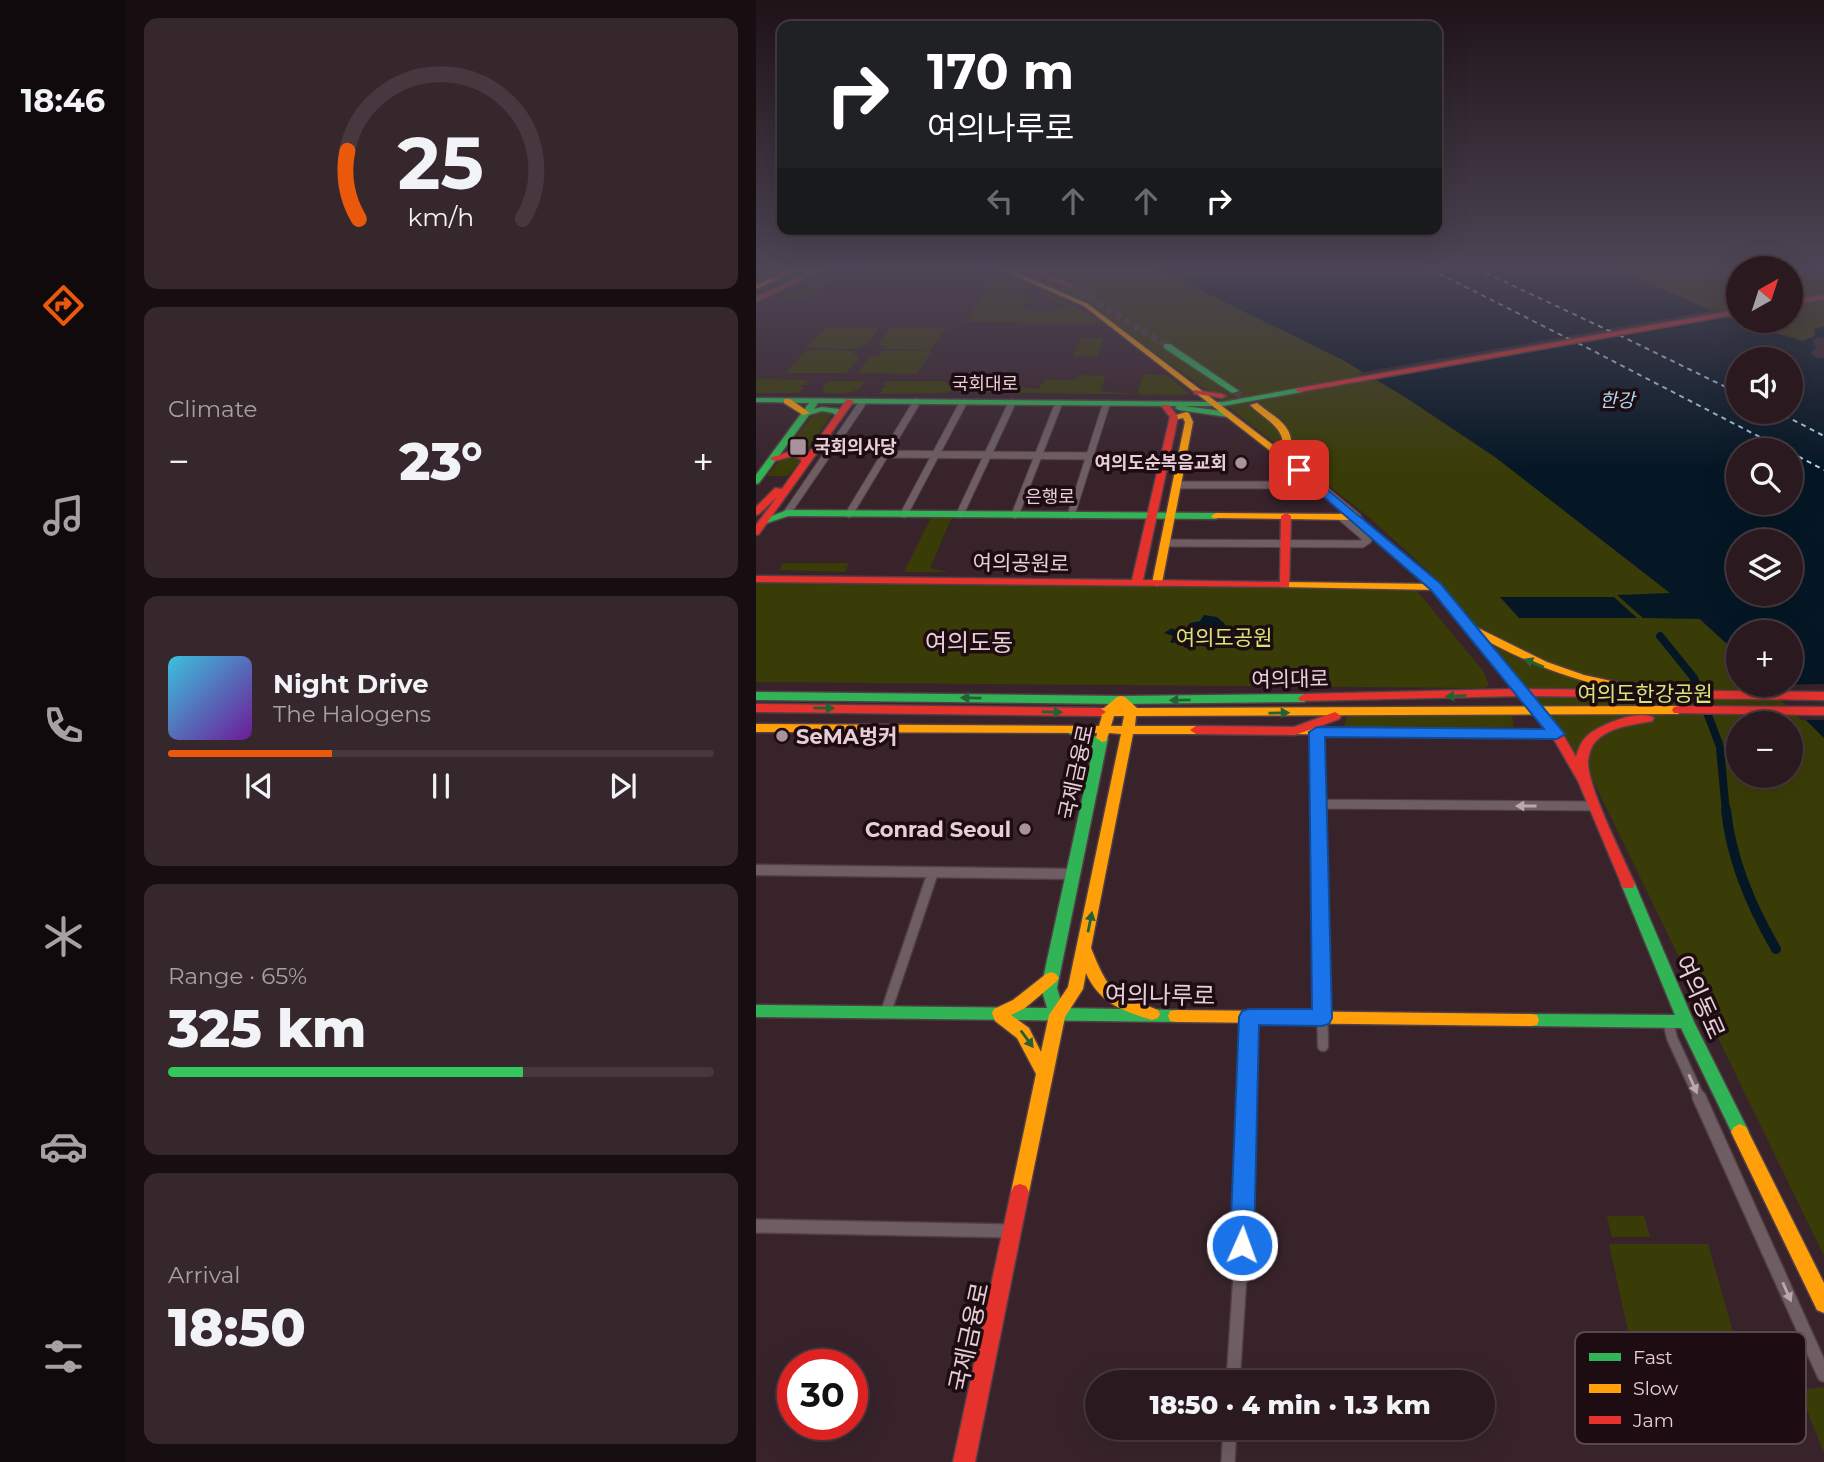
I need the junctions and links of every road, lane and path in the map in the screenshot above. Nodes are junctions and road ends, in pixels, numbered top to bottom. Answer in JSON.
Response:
{"nodes":[{"id":1,"x":1122,"y":333,"type":"edge"},
{"id":2,"x":1611,"y":333,"type":"edge"},
{"id":3,"x":1167,"y":346,"type":"tunnel mouth"},
{"id":4,"x":1192,"y":389,"type":"junction"},
{"id":5,"x":1250,"y":397,"type":"junction"},
{"id":6,"x":756,"y":400,"type":"edge"},
{"id":7,"x":786,"y":400,"type":"junction"},
{"id":8,"x":815,"y":401,"type":"junction"},
{"id":9,"x":850,"y":401,"type":"junction"},
{"id":10,"x":864,"y":401,"type":"junction"},
{"id":11,"x":917,"y":401,"type":"junction"},
{"id":12,"x":964,"y":402,"type":"junction"},
{"id":13,"x":1012,"y":402,"type":"junction"},
{"id":14,"x":1059,"y":402,"type":"junction"},
{"id":15,"x":1107,"y":403,"type":"junction"},
{"id":16,"x":1172,"y":409,"type":"junction"},
{"id":17,"x":1225,"y":412,"type":"junction"},
{"id":18,"x":806,"y":414,"type":"junction"},
{"id":19,"x":854,"y":415,"type":"junction"},
{"id":20,"x":837,"y":419,"type":"junction"},
{"id":21,"x":1189,"y":422,"type":"junction"},
{"id":22,"x":885,"y":454,"type":"junction"},
{"id":23,"x":936,"y":454,"type":"junction"},
{"id":24,"x":988,"y":455,"type":"junction"},
{"id":25,"x":1038,"y":455,"type":"junction"},
{"id":26,"x":1090,"y":456,"type":"junction"},
{"id":27,"x":774,"y":458,"type":"junction"},
{"id":28,"x":1285,"y":458,"type":"junction"},
{"id":29,"x":805,"y":461,"type":"junction"},
{"id":30,"x":794,"y":476,"type":"junction"},
{"id":31,"x":760,"y":477,"type":"edge"},
{"id":32,"x":1318,"y":485,"type":"junction"},
{"id":33,"x":756,"y":489,"type":"edge"},
{"id":34,"x":1175,"y":492,"type":"junction"},
{"id":35,"x":1156,"y":498,"type":"junction"},
{"id":36,"x":1338,"y":502,"type":"junction"},
{"id":37,"x":774,"y":506,"type":"junction"},
{"id":38,"x":787,"y":513,"type":"junction"},
{"id":39,"x":849,"y":513,"type":"junction"},
{"id":40,"x":904,"y":514,"type":"junction"},
{"id":41,"x":960,"y":514,"type":"junction"},
{"id":42,"x":1015,"y":515,"type":"junction"},
{"id":43,"x":1071,"y":515,"type":"junction"},
{"id":44,"x":760,"y":516,"type":"edge"},
{"id":45,"x":1152,"y":516,"type":"junction"},
{"id":46,"x":1170,"y":516,"type":"junction"},
{"id":47,"x":1286,"y":516,"type":"junction"},
{"id":48,"x":1327,"y":517,"type":"junction"},
{"id":49,"x":1341,"y":517,"type":"junction"},
{"id":50,"x":1357,"y":517,"type":"junction"},
{"id":51,"x":756,"y":532,"type":"edge"},
{"id":52,"x":1148,"y":533,"type":"junction"},
{"id":53,"x":1166,"y":538,"type":"junction"},
{"id":54,"x":1285,"y":544,"type":"junction"},
{"id":55,"x":756,"y":579,"type":"edge"},
{"id":56,"x":1137,"y":583,"type":"junction"},
{"id":57,"x":1157,"y":583,"type":"junction"},
{"id":58,"x":1285,"y":585,"type":"junction"},
{"id":59,"x":1436,"y":587,"type":"junction"},
{"id":60,"x":1470,"y":627,"type":"junction"},
{"id":61,"x":1601,"y":688,"type":"junction"},
{"id":62,"x":1524,"y":692,"type":"junction"},
{"id":63,"x":756,"y":695,"type":"edge"},
{"id":64,"x":1824,"y":696,"type":"edge"},
{"id":65,"x":1121,"y":700,"type":"junction"},
{"id":66,"x":756,"y":708,"type":"edge"},
{"id":67,"x":1537,"y":709,"type":"junction"},
{"id":68,"x":1346,"y":711,"type":"junction"},
{"id":69,"x":1740,"y":711,"type":"edge"},
{"id":70,"x":1803,"y":711,"type":"edge"},
{"id":71,"x":1824,"y":711,"type":"edge"},
{"id":72,"x":1109,"y":712,"type":"junction"},
{"id":73,"x":1130,"y":712,"type":"junction"},
{"id":74,"x":1726,"y":712,"type":"edge"},
{"id":75,"x":756,"y":728,"type":"edge"},
{"id":76,"x":1072,"y":730,"type":"junction"},
{"id":77,"x":1104,"y":730,"type":"junction"},
{"id":78,"x":1128,"y":730,"type":"junction"},
{"id":79,"x":1295,"y":731,"type":"junction"},
{"id":80,"x":1317,"y":732,"type":"junction"},
{"id":81,"x":1557,"y":734,"type":"junction"},
{"id":82,"x":1100,"y":749,"type":"junction"},
{"id":83,"x":1584,"y":781,"type":"junction"},
{"id":84,"x":1318,"y":804,"type":"junction"},
{"id":85,"x":1594,"y":806,"type":"junction"},
{"id":86,"x":756,"y":870,"type":"edge"},
{"id":87,"x":933,"y":872,"type":"junction"},
{"id":88,"x":1074,"y":874,"type":"junction"},
{"id":89,"x":1084,"y":948,"type":"junction"},
{"id":90,"x":1051,"y":978,"type":"junction"},
{"id":91,"x":756,"y":1011,"type":"edge"},
{"id":92,"x":886,"y":1012,"type":"junction"},
{"id":93,"x":997,"y":1015,"type":"junction"},
{"id":94,"x":1057,"y":1015,"type":"junction"},
{"id":95,"x":1156,"y":1016,"type":"junction"},
{"id":96,"x":1249,"y":1017,"type":"junction"},
{"id":97,"x":1322,"y":1018,"type":"junction"},
{"id":98,"x":1668,"y":1021,"type":"junction"},
{"id":99,"x":1686,"y":1021,"type":"junction"},
{"id":100,"x":1323,"y":1046,"type":"dead end"},
{"id":101,"x":1045,"y":1074,"type":"junction"},
{"id":102,"x":756,"y":1226,"type":"edge"},
{"id":103,"x":1013,"y":1231,"type":"junction"},
{"id":104,"x":1824,"y":1304,"type":"edge"},
{"id":105,"x":1805,"y":1332,"type":"edge"},
{"id":106,"x":1806,"y":1335,"type":"edge"},
{"id":107,"x":1234,"y":1370,"type":"edge"},
{"id":108,"x":1824,"y":1375,"type":"edge"},
{"id":109,"x":1229,"y":1440,"type":"edge"},
{"id":110,"x":964,"y":1462,"type":"edge"},
{"id":111,"x":1228,"y":1462,"type":"edge"}],
"edges":[{"from":1,"to":4,"type":"main road","name":"여의동로"},
{"from":2,"to":5,"type":"main road","name":"국회대로"},
{"from":3,"to":5,"type":"main road"},
{"from":4,"to":5,"type":"main road"},
{"from":4,"to":16,"type":"main road"},
{"from":4,"to":17,"type":"main road","name":"여의동로"},
{"from":5,"to":17,"type":"main road"},
{"from":5,"to":17,"type":"main road","name":"국회대로"},
{"from":5,"to":28,"type":"main road"},
{"from":6,"to":7,"type":"main road","name":"국회대로"},
{"from":7,"to":8,"type":"main road","name":"국회대로"},
{"from":7,"to":18,"type":"main road"},
{"from":8,"to":9,"type":"main road","name":"국회대로"},
{"from":8,"to":18,"type":"main road"},
{"from":9,"to":10,"type":"main road","name":"국회대로"},
{"from":9,"to":20,"type":"main road"},
{"from":10,"to":11,"type":"main road","name":"국회대로"},
{"from":10,"to":19,"type":"street"},
{"from":11,"to":12,"type":"main road","name":"국회대로"},
{"from":11,"to":22,"type":"street"},
{"from":12,"to":13,"type":"main road","name":"국회대로"},
{"from":12,"to":23,"type":"street"},
{"from":13,"to":14,"type":"main road","name":"국회대로"},
{"from":13,"to":24,"type":"street"},
{"from":14,"to":15,"type":"main road","name":"국회대로"},
{"from":14,"to":25,"type":"street"},
{"from":15,"to":16,"type":"main road","name":"국회대로"},
{"from":15,"to":26,"type":"street"},
{"from":16,"to":17,"type":"main road","name":"국회대로"},
{"from":16,"to":21,"type":"main road"},
{"from":16,"to":35,"type":"main road"},
{"from":17,"to":21,"type":"main road"},
{"from":17,"to":28,"type":"main road","name":"여의동로"},
{"from":18,"to":20,"type":"main road"},
{"from":18,"to":27,"type":"main road"},
{"from":19,"to":20,"type":"main road"},
{"from":19,"to":38,"type":"street"},
{"from":20,"to":29,"type":"main road"},
{"from":21,"to":34,"type":"main road"},
{"from":22,"to":23,"type":"street"},
{"from":22,"to":39,"type":"street"},
{"from":23,"to":24,"type":"street"},
{"from":23,"to":40,"type":"street"},
{"from":24,"to":25,"type":"street"},
{"from":24,"to":41,"type":"street"},
{"from":25,"to":26,"type":"street"},
{"from":25,"to":42,"type":"street"},
{"from":26,"to":43,"type":"street"},
{"from":27,"to":29,"type":"main road"},
{"from":27,"to":31,"type":"main road"},
{"from":28,"to":32,"type":"main road","name":"여의동로"},
{"from":29,"to":30,"type":"main road"},
{"from":30,"to":37,"type":"main road"},
{"from":30,"to":44,"type":"main road"},
{"from":31,"to":33,"type":"main road"},
{"from":32,"to":34,"type":"street"},
{"from":32,"to":36,"type":"main road","name":"여의동로"},
{"from":34,"to":35,"type":"main road"},
{"from":34,"to":46,"type":"main road"},
{"from":35,"to":45,"type":"main road"},
{"from":36,"to":48,"type":"main road"},
{"from":36,"to":50,"type":"main road","name":"여의동로"},
{"from":37,"to":38,"type":"main road"},
{"from":37,"to":44,"type":"main road"},
{"from":38,"to":39,"type":"main road","name":"은행로"},
{"from":38,"to":44,"type":"main road"},
{"from":39,"to":40,"type":"main road","name":"은행로"},
{"from":40,"to":41,"type":"main road","name":"은행로"},
{"from":41,"to":42,"type":"main road","name":"은행로"},
{"from":42,"to":43,"type":"main road","name":"은행로"},
{"from":43,"to":45,"type":"main road","name":"은행로"},
{"from":44,"to":51,"type":"main road"},
{"from":45,"to":46,"type":"main road","name":"은행로"},
{"from":45,"to":52,"type":"main road"},
{"from":46,"to":47,"type":"main road","name":"은행로"},
{"from":46,"to":53,"type":"main road"},
{"from":47,"to":48,"type":"main road","name":"은행로"},
{"from":47,"to":54,"type":"main road"},
{"from":48,"to":49,"type":"main road","name":"은행로"},
{"from":49,"to":50,"type":"main road","name":"은행로"},
{"from":49,"to":54,"type":"street"},
{"from":50,"to":59,"type":"main road","name":"여의동로"},
{"from":52,"to":53,"type":"main road"},
{"from":52,"to":56,"type":"main road"},
{"from":53,"to":54,"type":"street"},
{"from":53,"to":57,"type":"main road"},
{"from":54,"to":58,"type":"main road"},
{"from":55,"to":56,"type":"main road","name":"여의공원로"},
{"from":56,"to":57,"type":"main road","name":"여의공원로"},
{"from":57,"to":58,"type":"main road","name":"여의공원로"},
{"from":58,"to":59,"type":"main road","name":"여의공원로"},
{"from":59,"to":60,"type":"main road","name":"여의동로"},
{"from":61,"to":60,"type":"main road","one_way":true},
{"from":60,"to":62,"type":"main road","name":"여의동로"},
{"from":61,"to":62,"type":"main road","name":"여의대로"},
{"from":61,"to":64,"type":"main road","name":"여의대로"},
{"from":62,"to":65,"type":"main road","name":"여의대로","one_way":true},
{"from":62,"to":67,"type":"main road","name":"여의동로"},
{"from":65,"to":63,"type":"main road","name":"여의대로","one_way":true},
{"from":65,"to":72,"type":"main road","name":"국제금융로"},
{"from":65,"to":73,"type":"main road"},
{"from":66,"to":72,"type":"main road","name":"여의대로","one_way":true},
{"from":67,"to":68,"type":"main road","name":"여의대로"},
{"from":67,"to":69,"type":"main road","name":"여의대로"},
{"from":67,"to":81,"type":"main road","name":"여의동로"},
{"from":73,"to":68,"type":"main road","name":"여의대로","one_way":true},
{"from":68,"to":79,"type":"main road","name":"여의대로"},
{"from":70,"to":71,"type":"main road","name":"여의대로"},
{"from":72,"to":73,"type":"main road","name":"여의대로"},
{"from":72,"to":77,"type":"main road","name":"국제금융로"},
{"from":73,"to":78,"type":"main road","name":"국제금융로"},
{"from":74,"to":83,"type":"main road"},
{"from":75,"to":76,"type":"main road","name":"여의대로"},
{"from":76,"to":77,"type":"main road","name":"여의대로"},
{"from":76,"to":82,"type":"main road"},
{"from":77,"to":78,"type":"main road","name":"여의대로"},
{"from":77,"to":82,"type":"main road","name":"국제금융로"},
{"from":78,"to":79,"type":"main road","name":"여의대로"},
{"from":89,"to":78,"type":"main road","name":"국제금융로","one_way":true},
{"from":79,"to":80,"type":"main road","name":"여의대로"},
{"from":80,"to":81,"type":"main road","name":"여의대로"},
{"from":80,"to":84,"type":"street"},
{"from":81,"to":83,"type":"main road","name":"여의동로"},
{"from":82,"to":88,"type":"main road","name":"국제금융로"},
{"from":83,"to":85,"type":"main road","name":"여의동로"},
{"from":85,"to":84,"type":"street","one_way":true},
{"from":84,"to":97,"type":"street"},
{"from":85,"to":99,"type":"main road","name":"여의동로"},
{"from":86,"to":87,"type":"street"},
{"from":87,"to":88,"type":"street"},
{"from":87,"to":92,"type":"street"},
{"from":88,"to":90,"type":"main road","name":"국제금융로"},
{"from":89,"to":94,"type":"main road","name":"국제금융로"},
{"from":89,"to":95,"type":"main road"},
{"from":90,"to":93,"type":"main road"},
{"from":90,"to":94,"type":"main road","name":"국제금융로"},
{"from":91,"to":92,"type":"main road","name":"여의나루로"},
{"from":92,"to":93,"type":"main road","name":"여의나루로"},
{"from":93,"to":94,"type":"main road","name":"여의나루로"},
{"from":93,"to":101,"type":"main road","one_way":true},
{"from":94,"to":95,"type":"main road","name":"여의나루로"},
{"from":94,"to":101,"type":"main road","name":"국제금융로"},
{"from":95,"to":96,"type":"main road","name":"여의나루로"},
{"from":96,"to":97,"type":"main road","name":"여의나루로"},
{"from":96,"to":107,"type":"street"},
{"from":97,"to":98,"type":"main road","name":"여의나루로"},
{"from":97,"to":100,"type":"street"},
{"from":98,"to":99,"type":"main road","name":"여의나루로"},
{"from":98,"to":105,"type":"street","one_way":true},
{"from":99,"to":104,"type":"main road","name":"여의동로"},
{"from":101,"to":103,"type":"main road","name":"국제금융로"},
{"from":102,"to":103,"type":"street"},
{"from":103,"to":110,"type":"main road","name":"국제금융로"},
{"from":106,"to":108,"type":"street","one_way":true},
{"from":109,"to":111,"type":"street"}]}
